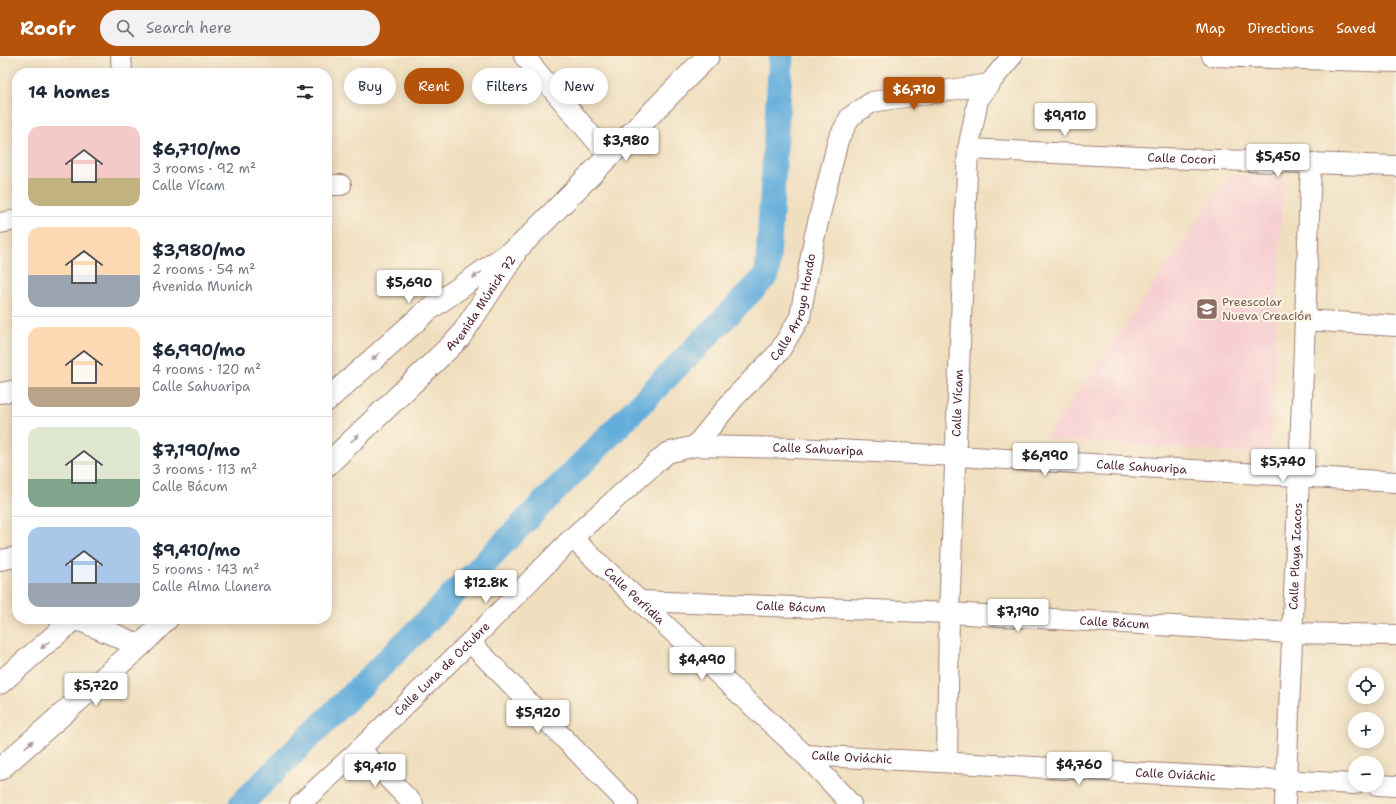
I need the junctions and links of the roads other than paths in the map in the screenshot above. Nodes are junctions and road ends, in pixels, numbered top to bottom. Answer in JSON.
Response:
{"nodes":[{"id":1,"x":121,"y":56,"type":"edge"},
{"id":2,"x":524,"y":56,"type":"edge"},
{"id":3,"x":708,"y":56,"type":"edge"},
{"id":4,"x":1012,"y":56,"type":"edge"},
{"id":5,"x":1212,"y":56,"type":"edge"},
{"id":6,"x":1396,"y":62,"type":"edge"},
{"id":7,"x":122,"y":68,"type":"edge"},
{"id":8,"x":989,"y":84,"type":"junction"},
{"id":9,"x":968,"y":149,"type":"junction"},
{"id":10,"x":609,"y":156,"type":"junction"},
{"id":11,"x":1311,"y":164,"type":"junction"},
{"id":12,"x":1396,"y":166,"type":"edge"},
{"id":13,"x":12,"y":221,"type":"edge"},
{"id":14,"x":0,"y":223,"type":"edge"},
{"id":15,"x":521,"y":245,"type":"junction"},
{"id":16,"x":1305,"y":320,"type":"junction"},
{"id":17,"x":1396,"y":326,"type":"edge"},
{"id":18,"x":12,"y":391,"type":"edge"},
{"id":19,"x":0,"y":393,"type":"edge"},
{"id":20,"x":332,"y":396,"type":"edge"},
{"id":21,"x":695,"y":446,"type":"junction"},
{"id":22,"x":956,"y":456,"type":"junction"},
{"id":23,"x":332,"y":460,"type":"edge"},
{"id":24,"x":1299,"y":477,"type":"junction"},
{"id":25,"x":1396,"y":482,"type":"edge"},
{"id":26,"x":572,"y":538,"type":"junction"},
{"id":27,"x":12,"y":557,"type":"edge"},
{"id":28,"x":0,"y":560,"type":"edge"},
{"id":29,"x":641,"y":601,"type":"junction"},
{"id":30,"x":949,"y":613,"type":"junction"},
{"id":31,"x":68,"y":624,"type":"edge"},
{"id":32,"x":89,"y":624,"type":"edge"},
{"id":33,"x":162,"y":624,"type":"edge"},
{"id":34,"x":1293,"y":633,"type":"junction"},
{"id":35,"x":1396,"y":635,"type":"edge"},
{"id":36,"x":470,"y":642,"type":"junction"},
{"id":37,"x":140,"y":646,"type":"junction"},
{"id":38,"x":0,"y":683,"type":"edge"},
{"id":39,"x":360,"y":749,"type":"junction"},
{"id":40,"x":805,"y":755,"type":"junction"},
{"id":41,"x":947,"y":762,"type":"junction"},
{"id":42,"x":0,"y":769,"type":"edge"},
{"id":43,"x":1286,"y":781,"type":"junction"},
{"id":44,"x":1348,"y":784,"type":"edge"},
{"id":45,"x":1384,"y":785,"type":"edge"},
{"id":46,"x":1396,"y":786,"type":"edge"},
{"id":47,"x":300,"y":804,"type":"edge"},
{"id":48,"x":413,"y":804,"type":"edge"},
{"id":49,"x":628,"y":804,"type":"edge"},
{"id":50,"x":851,"y":804,"type":"edge"},
{"id":51,"x":1285,"y":804,"type":"edge"}],
"edges":[{"from":1,"to":7,"type":"street"},
{"from":2,"to":10,"type":"street"},
{"from":3,"to":10,"type":"main road"},
{"from":4,"to":8,"type":"street","name":"Calle Vícam"},
{"from":5,"to":6,"type":"street"},
{"from":8,"to":9,"type":"street","name":"Calle Vícam"},
{"from":8,"to":21,"type":"street","name":"Calle Arroyo Hondo"},
{"from":9,"to":11,"type":"street","name":"Calle Cocori"},
{"from":9,"to":22,"type":"street","name":"Calle Vícam"},
{"from":10,"to":15,"type":"main road"},
{"from":11,"to":12,"type":"street","name":"Calle Cocori"},
{"from":11,"to":16,"type":"street","name":"Calle Playa Icacos"},
{"from":13,"to":14,"type":"street"},
{"from":15,"to":20,"type":"main road","name":"Avenida Múnich 72","one_way":true},
{"from":23,"to":15,"type":"main road","name":"Avenida Múnich 72","one_way":true},
{"from":16,"to":17,"type":"street"},
{"from":16,"to":24,"type":"street","name":"Calle Playa Icacos"},
{"from":18,"to":19,"type":"street"},
{"from":21,"to":22,"type":"street","name":"Calle Sahuaripa"},
{"from":21,"to":26,"type":"street","name":"Calle Luna de Octubre"},
{"from":22,"to":24,"type":"street","name":"Calle Sahuaripa"},
{"from":22,"to":30,"type":"street","name":"Calle Vícam"},
{"from":24,"to":25,"type":"street","name":"Calle Sahuaripa"},
{"from":24,"to":34,"type":"street","name":"Calle Playa Icacos"},
{"from":26,"to":29,"type":"street","name":"Calle Perfidia"},
{"from":26,"to":36,"type":"street","name":"Calle Luna de Octubre"},
{"from":27,"to":28,"type":"street"},
{"from":29,"to":30,"type":"street","name":"Calle Bácum"},
{"from":29,"to":40,"type":"street","name":"Calle Perfidia"},
{"from":30,"to":34,"type":"street","name":"Calle Bácum"},
{"from":30,"to":41,"type":"street","name":"Calle Vícam"},
{"from":31,"to":38,"type":"main road","one_way":true},
{"from":32,"to":37,"type":"main road"},
{"from":33,"to":37,"type":"main road"},
{"from":34,"to":35,"type":"street","name":"Calle Bácum"},
{"from":34,"to":43,"type":"street","name":"Calle Playa Icacos"},
{"from":36,"to":39,"type":"street","name":"Calle Luna de Octubre"},
{"from":36,"to":49,"type":"street"},
{"from":42,"to":37,"type":"main road","one_way":true},
{"from":39,"to":47,"type":"street","name":"Calle Luna de Octubre"},
{"from":39,"to":48,"type":"street"},
{"from":40,"to":41,"type":"street","name":"Calle Oviáchic"},
{"from":40,"to":50,"type":"street","name":"Calle Perfidia"},
{"from":41,"to":43,"type":"street","name":"Calle Oviáchic"},
{"from":43,"to":44,"type":"street","name":"Calle Oviáchic"},
{"from":43,"to":51,"type":"street","name":"Calle Playa Icacos"},
{"from":45,"to":46,"type":"street"}]}
